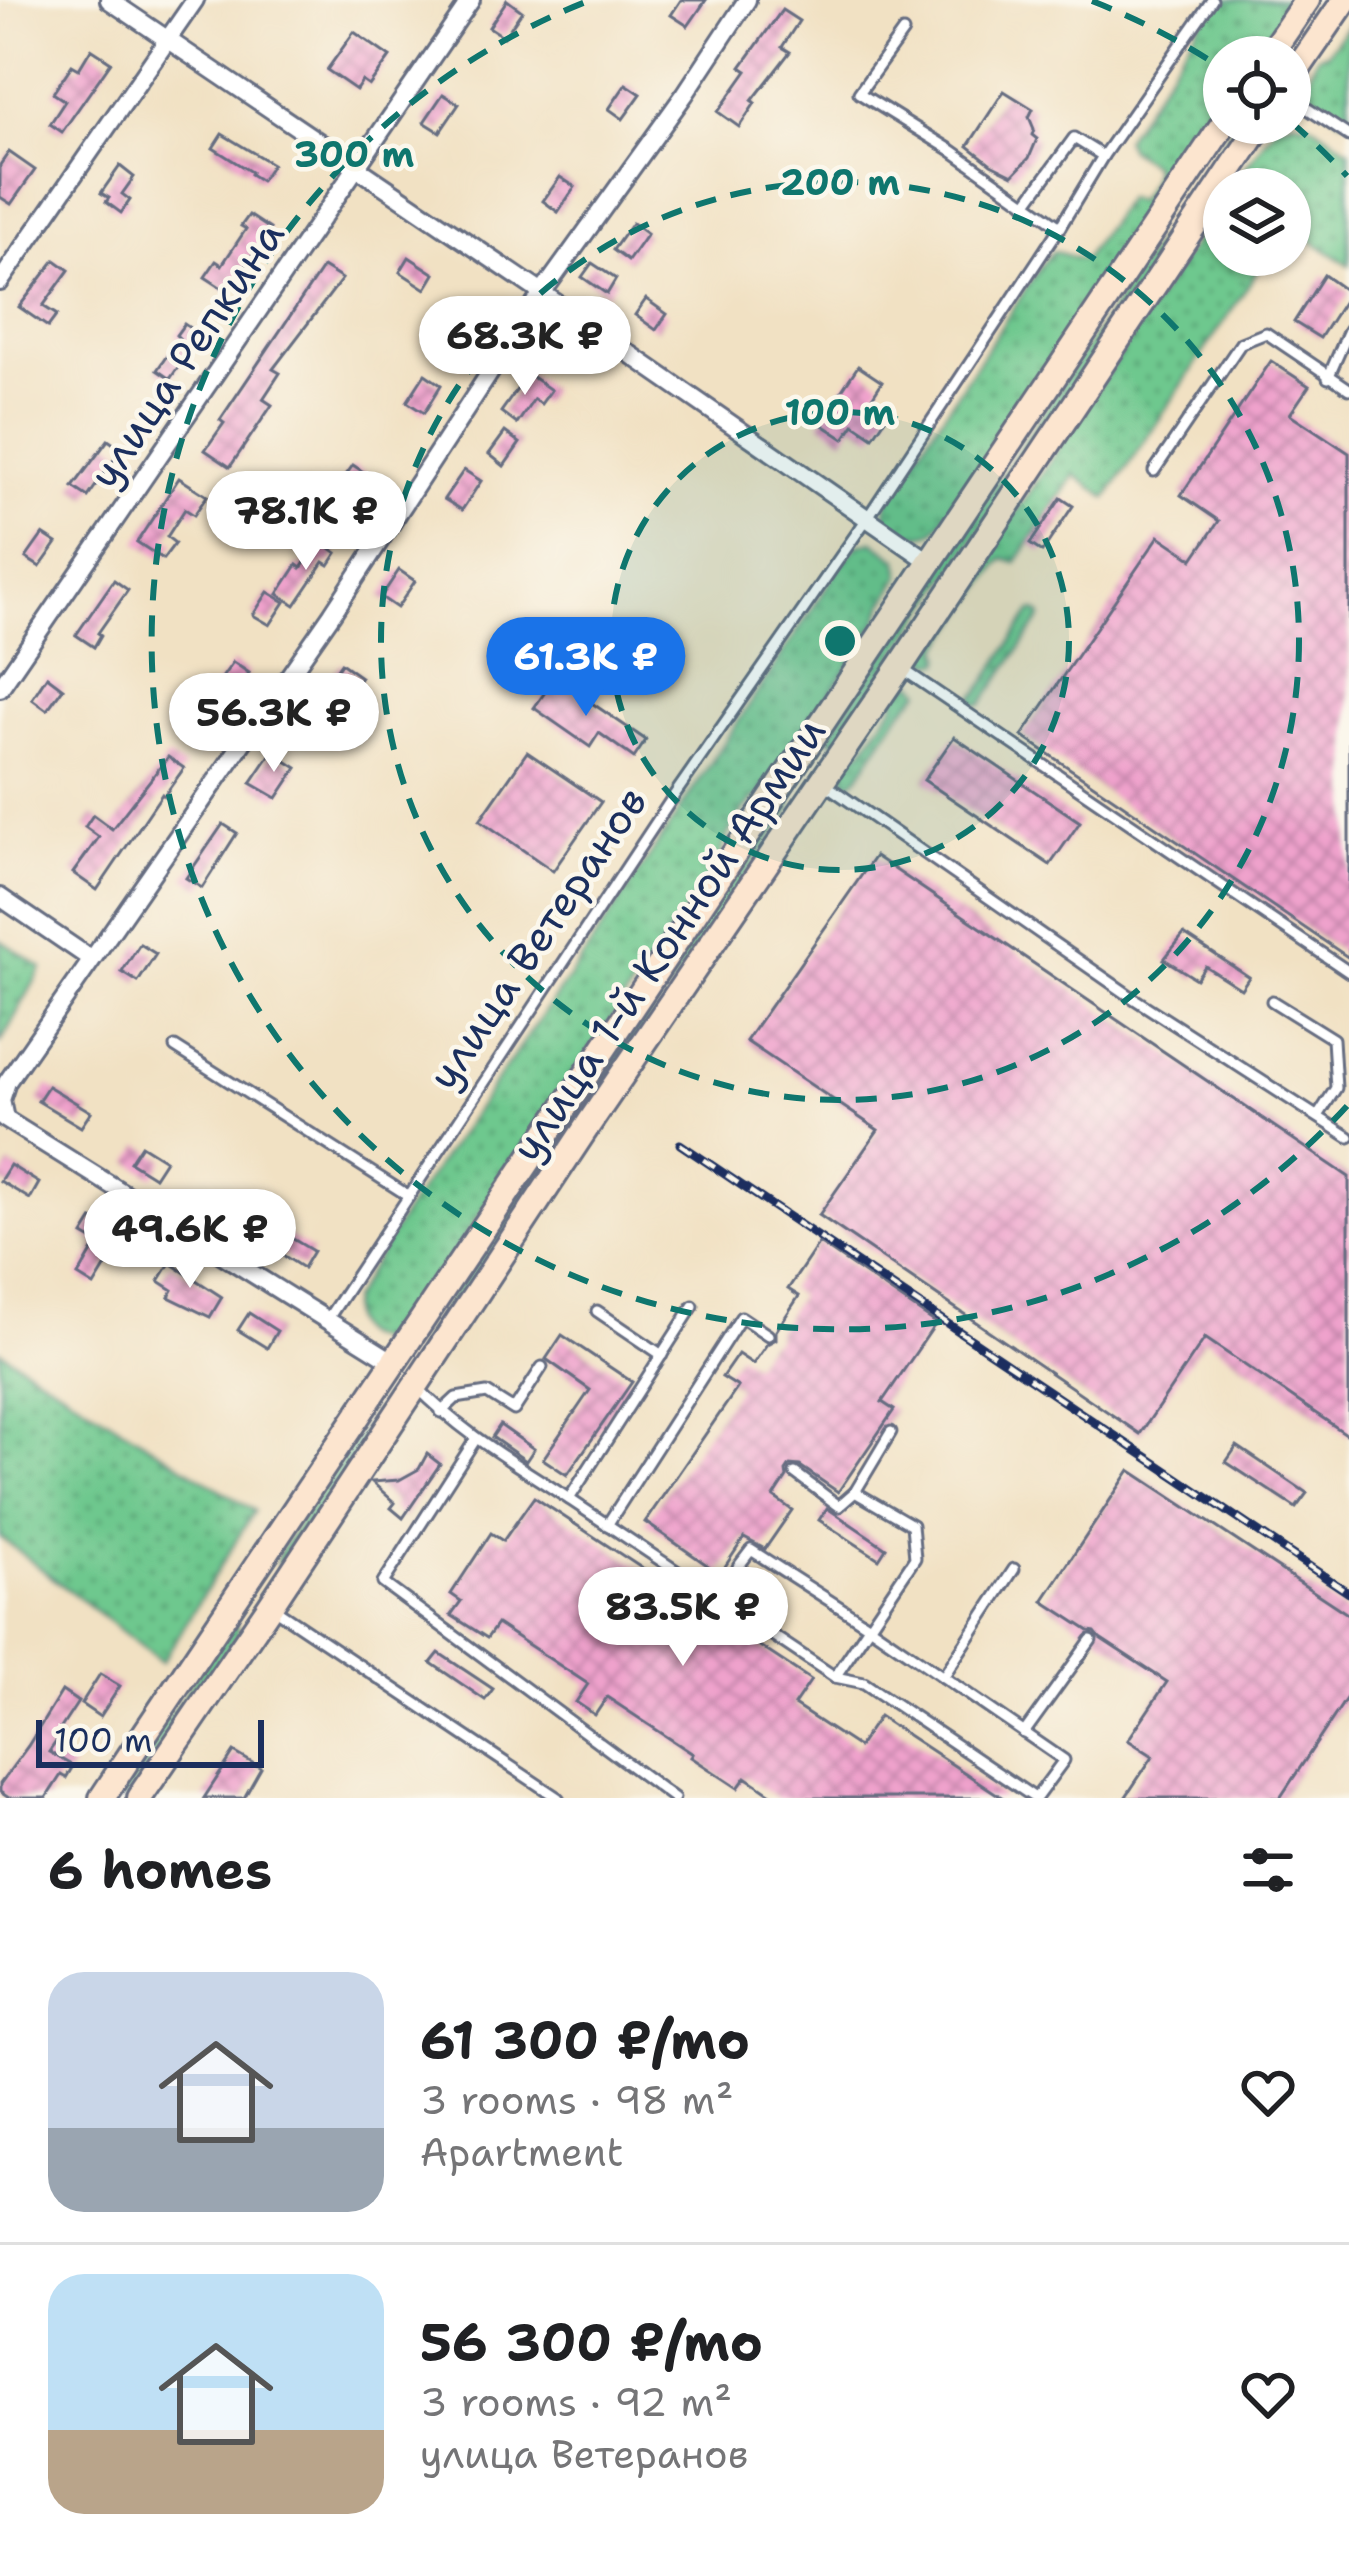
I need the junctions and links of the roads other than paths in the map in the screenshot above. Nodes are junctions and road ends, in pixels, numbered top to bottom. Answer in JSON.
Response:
{"nodes":[{"id":1,"x":109,"y":0,"type":"edge"},
{"id":2,"x":195,"y":0,"type":"edge"},
{"id":3,"x":471,"y":0,"type":"edge"},
{"id":4,"x":746,"y":0,"type":"edge"},
{"id":5,"x":1211,"y":0,"type":"edge"},
{"id":6,"x":1307,"y":0,"type":"edge"},
{"id":7,"x":1345,"y":0,"type":"edge"},
{"id":8,"x":903,"y":32,"type":"dead end"},
{"id":9,"x":1282,"y":36,"type":"edge"},
{"id":10,"x":168,"y":40,"type":"junction"},
{"id":11,"x":1311,"y":49,"type":"edge"},
{"id":12,"x":1311,"y":112,"type":"edge"},
{"id":13,"x":1349,"y":136,"type":"edge"},
{"id":14,"x":1210,"y":144,"type":"edge"},
{"id":15,"x":1248,"y":144,"type":"edge"},
{"id":16,"x":1103,"y":156,"type":"junction"},
{"id":17,"x":356,"y":169,"type":"junction"},
{"id":18,"x":1026,"y":204,"type":"junction"},
{"id":19,"x":1060,"y":227,"type":"junction"},
{"id":20,"x":0,"y":282,"type":"edge"},
{"id":21,"x":542,"y":293,"type":"junction"},
{"id":22,"x":1349,"y":330,"type":"edge"},
{"id":23,"x":1328,"y":378,"type":"junction"},
{"id":24,"x":1349,"y":389,"type":"edge"},
{"id":25,"x":1154,"y":471,"type":"dead end"},
{"id":26,"x":866,"y":520,"type":"junction"},
{"id":27,"x":933,"y":564,"type":"junction"},
{"id":28,"x":900,"y":667,"type":"junction"},
{"id":29,"x":0,"y":688,"type":"edge"},
{"id":30,"x":796,"y":765,"type":"junction"},
{"id":31,"x":822,"y":782,"type":"junction"},
{"id":32,"x":0,"y":897,"type":"edge"},
{"id":33,"x":91,"y":959,"type":"junction"},
{"id":34,"x":1349,"y":972,"type":"edge"},
{"id":35,"x":1272,"y":1001,"type":"dead end"},
{"id":36,"x":175,"y":1047,"type":"dead end"},
{"id":37,"x":1318,"y":1116,"type":"junction"},
{"id":38,"x":1349,"y":1137,"type":"edge"},
{"id":39,"x":409,"y":1196,"type":"junction"},
{"id":40,"x":693,"y":1306,"type":"dead end"},
{"id":41,"x":597,"y":1311,"type":"dead end"},
{"id":42,"x":327,"y":1320,"type":"junction"},
{"id":43,"x":768,"y":1335,"type":"dead end"},
{"id":44,"x":662,"y":1354,"type":"junction"},
{"id":45,"x":392,"y":1366,"type":"junction"},
{"id":46,"x":542,"y":1367,"type":"dead end"},
{"id":47,"x":416,"y":1386,"type":"junction"},
{"id":48,"x":441,"y":1412,"type":"junction"},
{"id":49,"x":890,"y":1432,"type":"dead end"},
{"id":50,"x":475,"y":1440,"type":"junction"},
{"id":51,"x":795,"y":1473,"type":"dead end"},
{"id":52,"x":855,"y":1492,"type":"junction"},
{"id":53,"x":569,"y":1499,"type":"junction"},
{"id":54,"x":607,"y":1525,"type":"junction"},
{"id":55,"x":738,"y":1567,"type":"dead end"},
{"id":56,"x":1014,"y":1569,"type":"dead end"},
{"id":57,"x":247,"y":1581,"type":"junction"},
{"id":58,"x":272,"y":1602,"type":"junction"},
{"id":59,"x":869,"y":1626,"type":"junction"},
{"id":60,"x":1091,"y":1640,"type":"dead end"},
{"id":61,"x":835,"y":1677,"type":"junction"},
{"id":62,"x":943,"y":1677,"type":"junction"},
{"id":63,"x":1024,"y":1733,"type":"junction"},
{"id":64,"x":102,"y":1798,"type":"edge"},
{"id":65,"x":139,"y":1798,"type":"edge"},
{"id":66,"x":557,"y":1798,"type":"edge"},
{"id":67,"x":674,"y":1798,"type":"edge"},
{"id":68,"x":1035,"y":1798,"type":"edge"}],
"edges":[{"from":1,"to":10,"type":"street"},
{"from":2,"to":10,"type":"street"},
{"from":3,"to":17,"type":"street","name":"улица Репкина"},
{"from":4,"to":21,"type":"street"},
{"from":5,"to":16,"type":"lane","name":"улица Ветеранов"},
{"from":6,"to":9,"type":"main road"},
{"from":7,"to":11,"type":"main road"},
{"from":8,"to":18,"type":"lane"},
{"from":10,"to":17,"type":"street"},
{"from":10,"to":20,"type":"street"},
{"from":12,"to":13,"type":"lane"},
{"from":14,"to":27,"type":"main road","name":"улица 1-й Конной Армии"},
{"from":15,"to":28,"type":"main road","name":"улица 1-й Конной Армии"},
{"from":16,"to":18,"type":"lane"},
{"from":16,"to":19,"type":"lane","name":"улица Ветеранов"},
{"from":17,"to":21,"type":"street"},
{"from":17,"to":29,"type":"street","name":"улица Репкина"},
{"from":18,"to":19,"type":"lane"},
{"from":19,"to":26,"type":"lane","name":"улица Ветеранов"},
{"from":21,"to":26,"type":"street"},
{"from":21,"to":33,"type":"street"},
{"from":22,"to":23,"type":"lane"},
{"from":23,"to":24,"type":"lane"},
{"from":23,"to":25,"type":"lane"},
{"from":26,"to":27,"type":"street"},
{"from":26,"to":39,"type":"lane","name":"улица Ветеранов"},
{"from":27,"to":30,"type":"main road","name":"улица 1-й Конной Армии"},
{"from":28,"to":31,"type":"main road","name":"улица 1-й Конной Армии"},
{"from":28,"to":34,"type":"lane"},
{"from":30,"to":31,"type":"main road"},
{"from":30,"to":45,"type":"main road","name":"улица 1-й Конной Армии"},
{"from":31,"to":37,"type":"lane"},
{"from":31,"to":47,"type":"main road","name":"улица 1-й Конной Армии"},
{"from":32,"to":33,"type":"street"},
{"from":33,"to":42,"type":"street"},
{"from":35,"to":37,"type":"lane"},
{"from":36,"to":39,"type":"lane"},
{"from":37,"to":38,"type":"lane"},
{"from":39,"to":42,"type":"lane","name":"улица Ветеранов"},
{"from":40,"to":44,"type":"lane"},
{"from":41,"to":44,"type":"lane"},
{"from":42,"to":45,"type":"street"},
{"from":43,"to":54,"type":"lane"},
{"from":44,"to":53,"type":"lane"},
{"from":45,"to":47,"type":"main road"},
{"from":45,"to":57,"type":"main road","name":"улица 1-й Конной Армии"},
{"from":46,"to":48,"type":"lane"},
{"from":47,"to":48,"type":"lane"},
{"from":47,"to":58,"type":"main road","name":"улица 1-й Конной Армии"},
{"from":48,"to":50,"type":"lane"},
{"from":49,"to":52,"type":"lane"},
{"from":50,"to":53,"type":"lane"},
{"from":50,"to":67,"type":"lane"},
{"from":51,"to":52,"type":"lane"},
{"from":52,"to":59,"type":"lane"},
{"from":53,"to":54,"type":"lane"},
{"from":54,"to":61,"type":"lane"},
{"from":55,"to":59,"type":"lane"},
{"from":56,"to":62,"type":"lane"},
{"from":57,"to":58,"type":"main road"},
{"from":57,"to":64,"type":"main road","name":"улица 1-й Конной Армии"},
{"from":58,"to":65,"type":"main road","name":"улица 1-й Конной Армии"},
{"from":58,"to":66,"type":"lane"},
{"from":59,"to":61,"type":"lane"},
{"from":59,"to":62,"type":"lane"},
{"from":60,"to":63,"type":"lane"},
{"from":61,"to":68,"type":"lane"},
{"from":62,"to":63,"type":"lane"},
{"from":63,"to":68,"type":"lane"}]}
